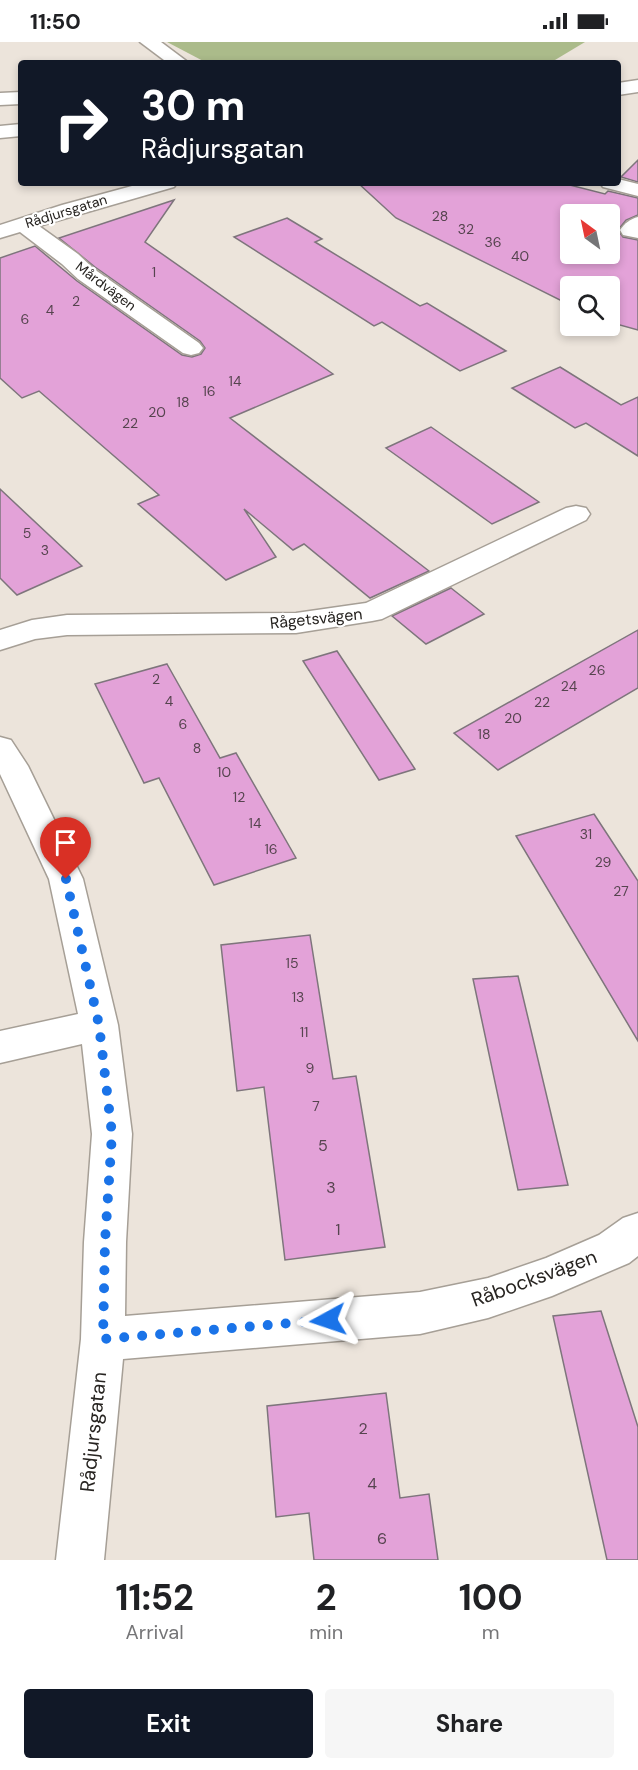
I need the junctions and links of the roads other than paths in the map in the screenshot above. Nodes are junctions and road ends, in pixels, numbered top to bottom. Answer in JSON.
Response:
{"nodes":[{"id":1,"x":149,"y":42,"type":"edge"},
{"id":2,"x":176,"y":60,"type":"edge"},
{"id":3,"x":638,"y":86,"type":"edge"},
{"id":4,"x":621,"y":89,"type":"edge"},
{"id":5,"x":18,"y":98,"type":"edge"},
{"id":6,"x":0,"y":99,"type":"edge"},
{"id":7,"x":18,"y":130,"type":"edge"},
{"id":8,"x":0,"y":132,"type":"edge"},
{"id":9,"x":141,"y":186,"type":"edge"},
{"id":10,"x":621,"y":186,"type":"edge"},
{"id":11,"x":124,"y":188,"type":"edge"},
{"id":12,"x":638,"y":190,"type":"edge"},
{"id":13,"x":638,"y":223,"type":"edge"},
{"id":14,"x":22,"y":224,"type":"junction"},
{"id":15,"x":0,"y":232,"type":"edge"},
{"id":16,"x":638,"y":232,"type":"edge"},
{"id":17,"x":191,"y":348,"type":"dead end"},
{"id":18,"x":576,"y":514,"type":"dead end"},
{"id":19,"x":0,"y":640,"type":"edge"},
{"id":20,"x":0,"y":748,"type":"edge"},
{"id":21,"x":99,"y":1025,"type":"junction"},
{"id":22,"x":0,"y":1047,"type":"edge"},
{"id":23,"x":638,"y":1232,"type":"edge"},
{"id":24,"x":103,"y":1339,"type":"junction"},
{"id":25,"x":80,"y":1560,"type":"edge"}],
"edges":[{"from":1,"to":2,"type":"street"},
{"from":3,"to":4,"type":"street"},
{"from":5,"to":6,"type":"street"},
{"from":7,"to":8,"type":"street"},
{"from":9,"to":11,"type":"street","name":"Rådjursgatan"},
{"from":10,"to":12,"type":"street"},
{"from":11,"to":14,"type":"street","name":"Rådjursgatan"},
{"from":13,"to":16,"type":"street"},
{"from":14,"to":15,"type":"street","name":"Rådjursgatan"},
{"from":14,"to":17,"type":"street","name":"Mårdvägen"},
{"from":18,"to":19,"type":"street","name":"Rågetsvägen"},
{"from":20,"to":21,"type":"street","name":"Rådjursgatan"},
{"from":21,"to":22,"type":"street"},
{"from":21,"to":24,"type":"street","name":"Rådjursgatan"},
{"from":23,"to":24,"type":"street","name":"Råbocksvägen"},
{"from":24,"to":25,"type":"street","name":"Rådjursgatan"}]}
